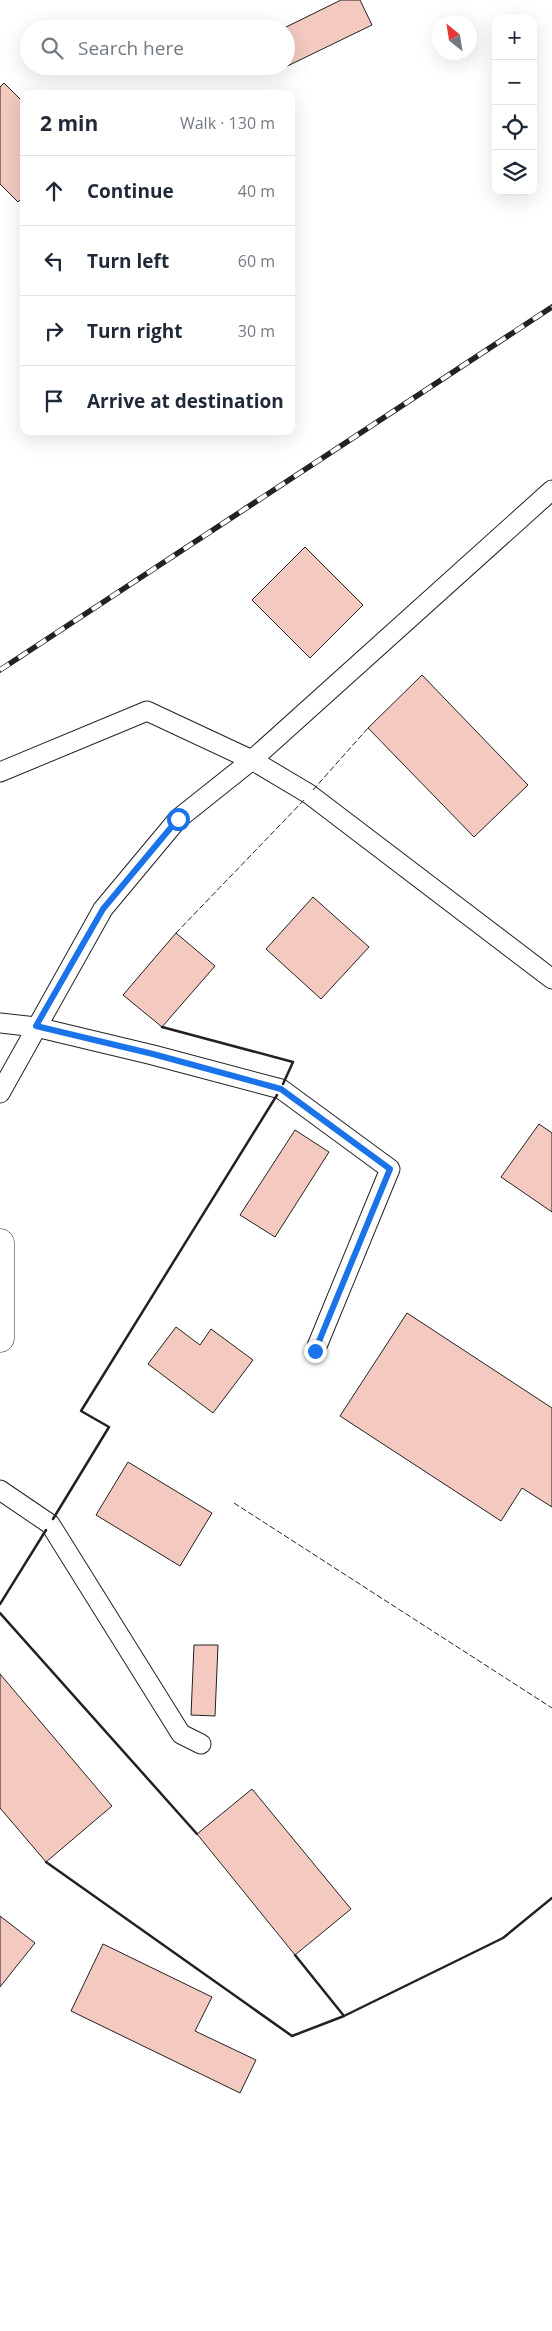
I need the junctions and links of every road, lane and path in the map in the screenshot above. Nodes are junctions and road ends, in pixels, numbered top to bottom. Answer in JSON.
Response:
{"nodes":[{"id":1,"x":552,"y":490,"type":"edge"},
{"id":2,"x":252,"y":760,"type":"junction"},
{"id":3,"x":0,"y":772,"type":"edge"},
{"id":4,"x":552,"y":979,"type":"edge"},
{"id":5,"x":0,"y":1023,"type":"edge"},
{"id":6,"x":36,"y":1026,"type":"junction"},
{"id":7,"x":0,"y":1093,"type":"edge"},
{"id":8,"x":0,"y":1243,"type":"edge"},
{"id":9,"x":0,"y":1338,"type":"edge"},
{"id":10,"x":315,"y":1351,"type":"dead end"},
{"id":11,"x":0,"y":1490,"type":"edge"},
{"id":12,"x":201,"y":1744,"type":"dead end"}],
"edges":[{"from":1,"to":2,"type":"lane"},
{"from":2,"to":3,"type":"lane"},
{"from":2,"to":4,"type":"lane"},
{"from":2,"to":6,"type":"lane"},
{"from":5,"to":6,"type":"lane"},
{"from":6,"to":7,"type":"lane"},
{"from":6,"to":10,"type":"lane"},
{"from":8,"to":9,"type":"street"},
{"from":11,"to":12,"type":"lane"}]}
